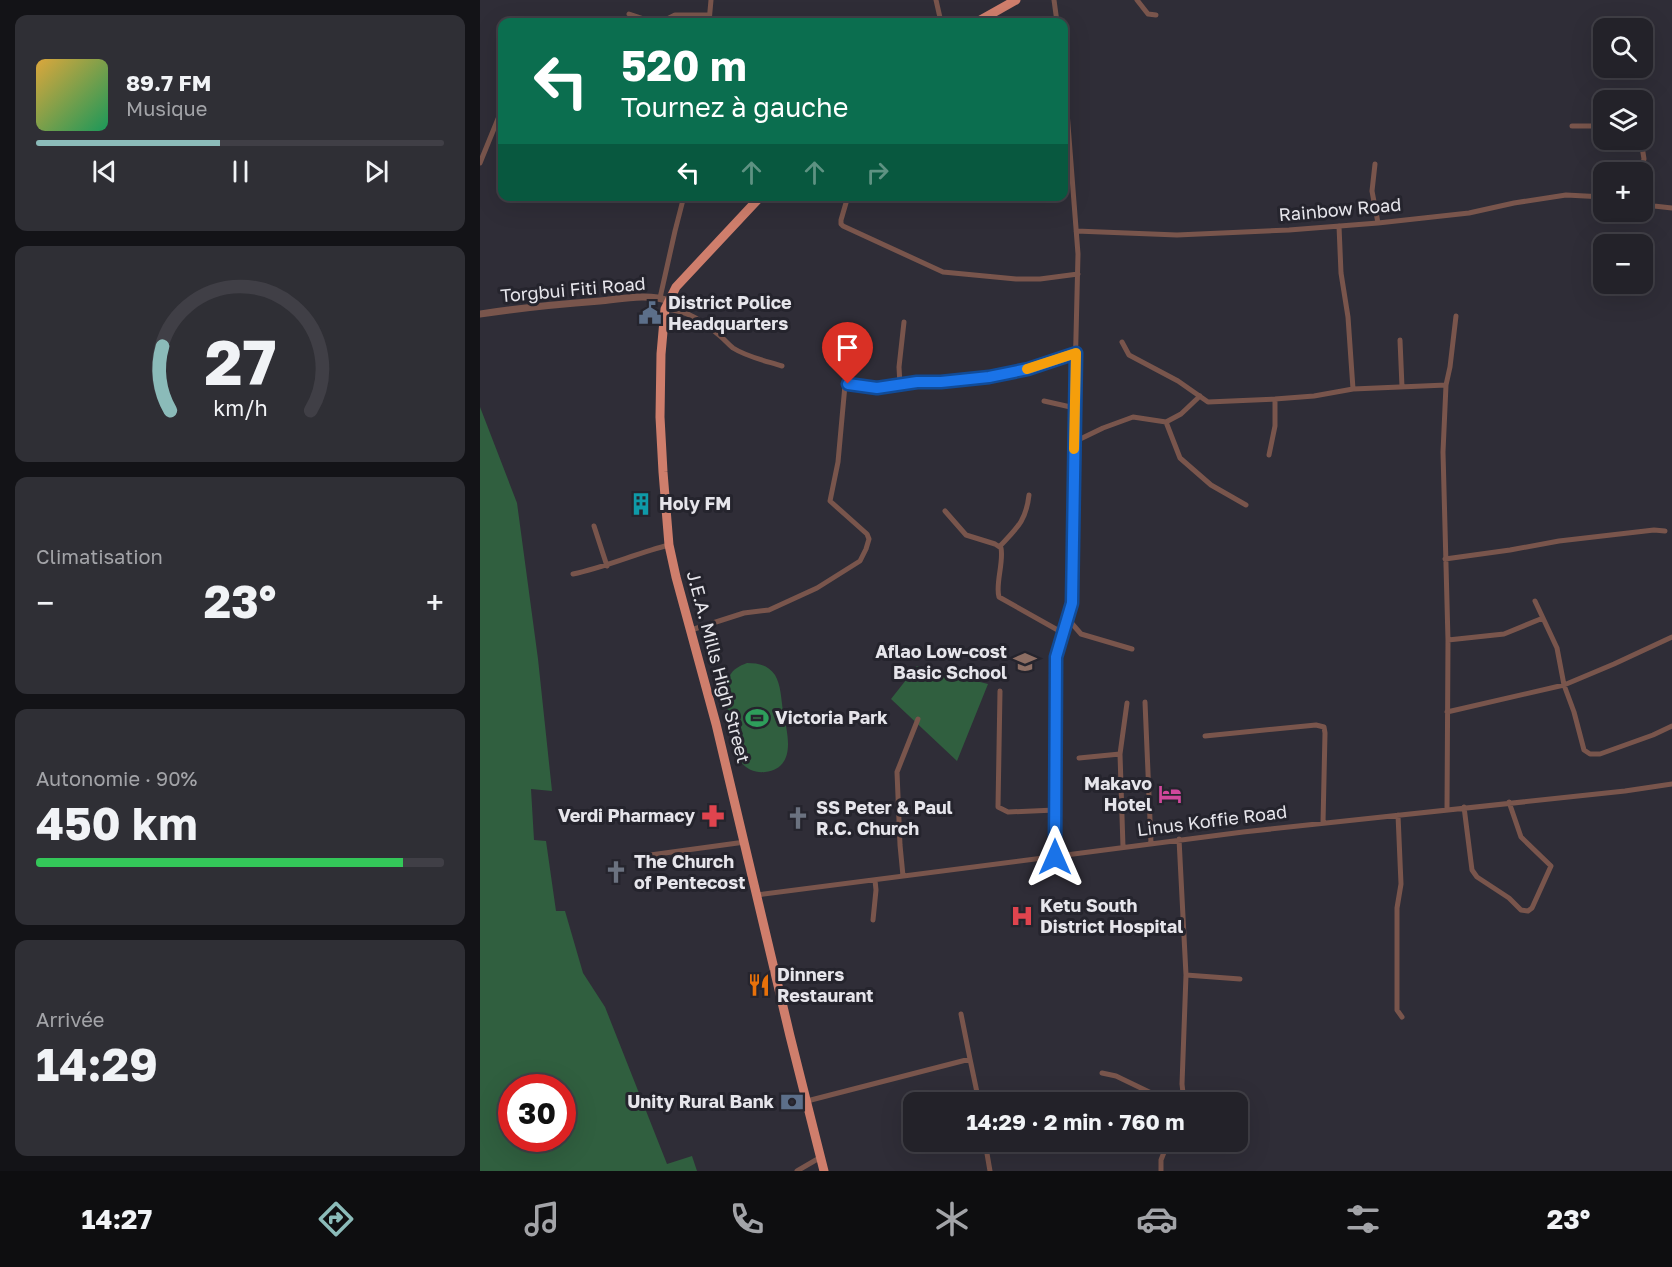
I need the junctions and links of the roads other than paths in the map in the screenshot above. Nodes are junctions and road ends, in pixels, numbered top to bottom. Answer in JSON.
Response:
{"nodes":[{"id":1,"x":711,"y":0,"type":"edge"},
{"id":2,"x":936,"y":0,"type":"edge"},
{"id":3,"x":1016,"y":0,"type":"edge"},
{"id":4,"x":1054,"y":0,"type":"edge"},
{"id":5,"x":1137,"y":0,"type":"edge"},
{"id":6,"x":629,"y":14,"type":"dead end"},
{"id":7,"x":709,"y":15,"type":"joint"},
{"id":8,"x":1156,"y":15,"type":"dead end"},
{"id":9,"x":641,"y":18,"type":"edge"},
{"id":10,"x":669,"y":18,"type":"edge"},
{"id":11,"x":940,"y":18,"type":"edge"},
{"id":12,"x":984,"y":18,"type":"edge"},
{"id":13,"x":1056,"y":18,"type":"edge"},
{"id":14,"x":498,"y":119,"type":"edge"},
{"id":15,"x":1068,"y":125,"type":"edge"},
{"id":16,"x":1572,"y":126,"type":"dead end"},
{"id":17,"x":1593,"y":126,"type":"edge"},
{"id":18,"x":480,"y":163,"type":"edge"},
{"id":19,"x":1375,"y":164,"type":"dead end"},
{"id":20,"x":1593,"y":196,"type":"edge"},
{"id":21,"x":683,"y":201,"type":"edge"},
{"id":22,"x":756,"y":201,"type":"edge"},
{"id":23,"x":846,"y":201,"type":"edge"},
{"id":24,"x":1653,"y":206,"type":"edge"},
{"id":25,"x":1672,"y":208,"type":"edge"},
{"id":26,"x":1378,"y":224,"type":"junction"},
{"id":27,"x":1339,"y":226,"type":"junction"},
{"id":28,"x":1076,"y":231,"type":"junction"},
{"id":29,"x":1078,"y":274,"type":"junction"},
{"id":30,"x":665,"y":303,"type":"junction"},
{"id":31,"x":480,"y":314,"type":"edge"},
{"id":32,"x":1456,"y":316,"type":"dead end"},
{"id":33,"x":904,"y":322,"type":"dead end"},
{"id":34,"x":1400,"y":340,"type":"dead end"},
{"id":35,"x":1122,"y":342,"type":"dead end"},
{"id":36,"x":1076,"y":353,"type":"junction"},
{"id":37,"x":782,"y":366,"type":"dead end"},
{"id":38,"x":900,"y":385,"type":"junction"},
{"id":39,"x":1446,"y":385,"type":"junction"},
{"id":40,"x":1402,"y":387,"type":"junction"},
{"id":41,"x":1353,"y":389,"type":"junction"},
{"id":42,"x":1200,"y":396,"type":"junction"},
{"id":43,"x":1275,"y":399,"type":"junction"},
{"id":44,"x":1044,"y":401,"type":"dead end"},
{"id":45,"x":1074,"y":408,"type":"junction"},
{"id":46,"x":1166,"y":422,"type":"junction"},
{"id":47,"x":1074,"y":442,"type":"junction"},
{"id":48,"x":1269,"y":455,"type":"dead end"},
{"id":49,"x":1029,"y":495,"type":"dead end"},
{"id":50,"x":1246,"y":506,"type":"dead end"},
{"id":51,"x":945,"y":511,"type":"dead end"},
{"id":52,"x":594,"y":526,"type":"dead end"},
{"id":53,"x":1665,"y":531,"type":"dead end"},
{"id":54,"x":669,"y":545,"type":"junction"},
{"id":55,"x":1000,"y":546,"type":"junction"},
{"id":56,"x":1445,"y":559,"type":"junction"},
{"id":57,"x":607,"y":566,"type":"junction"},
{"id":58,"x":573,"y":574,"type":"dead end"},
{"id":59,"x":1535,"y":601,"type":"dead end"},
{"id":60,"x":1543,"y":618,"type":"junction"},
{"id":61,"x":1068,"y":619,"type":"junction"},
{"id":62,"x":691,"y":630,"type":"junction"},
{"id":63,"x":1063,"y":633,"type":"junction"},
{"id":64,"x":1672,"y":637,"type":"edge"},
{"id":65,"x":1448,"y":640,"type":"junction"},
{"id":66,"x":1132,"y":648,"type":"dead end"},
{"id":67,"x":1564,"y":685,"type":"junction"},
{"id":68,"x":1000,"y":691,"type":"dead end"},
{"id":69,"x":1145,"y":702,"type":"dead end"},
{"id":70,"x":1127,"y":703,"type":"dead end"},
{"id":71,"x":1447,"y":712,"type":"junction"},
{"id":72,"x":918,"y":719,"type":"dead end"},
{"id":73,"x":1672,"y":726,"type":"edge"},
{"id":74,"x":1205,"y":736,"type":"dead end"},
{"id":75,"x":1120,"y":754,"type":"junction"},
{"id":76,"x":1079,"y":758,"type":"dead end"},
{"id":77,"x":1672,"y":784,"type":"edge"},
{"id":78,"x":1509,"y":802,"type":"junction"},
{"id":79,"x":1464,"y":807,"type":"junction"},
{"id":80,"x":1447,"y":809,"type":"junction"},
{"id":81,"x":1055,"y":810,"type":"junction"},
{"id":82,"x":1398,"y":815,"type":"junction"},
{"id":83,"x":1323,"y":824,"type":"junction"},
{"id":84,"x":1179,"y":840,"type":"junction"},
{"id":85,"x":745,"y":842,"type":"junction"},
{"id":86,"x":1151,"y":843,"type":"junction"},
{"id":87,"x":1122,"y":847,"type":"junction"},
{"id":88,"x":643,"y":856,"type":"dead end"},
{"id":89,"x":1055,"y":857,"type":"junction"},
{"id":90,"x":903,"y":876,"type":"junction"},
{"id":91,"x":875,"y":880,"type":"junction"},
{"id":92,"x":757,"y":895,"type":"junction"},
{"id":93,"x":873,"y":920,"type":"dead end"},
{"id":94,"x":1186,"y":975,"type":"junction"},
{"id":95,"x":1240,"y":979,"type":"dead end"},
{"id":96,"x":960,"y":1014,"type":"dead end"},
{"id":97,"x":1402,"y":1017,"type":"dead end"},
{"id":98,"x":970,"y":1059,"type":"junction"},
{"id":99,"x":1102,"y":1073,"type":"dead end"},
{"id":100,"x":977,"y":1092,"type":"edge"},
{"id":101,"x":1150,"y":1092,"type":"edge"},
{"id":102,"x":1182,"y":1092,"type":"edge"},
{"id":103,"x":807,"y":1101,"type":"junction"},
{"id":104,"x":987,"y":1152,"type":"edge"},
{"id":105,"x":1164,"y":1152,"type":"edge"},
{"id":106,"x":821,"y":1157,"type":"junction"},
{"id":107,"x":797,"y":1171,"type":"edge"},
{"id":108,"x":824,"y":1171,"type":"edge"},
{"id":109,"x":990,"y":1171,"type":"edge"},
{"id":110,"x":1161,"y":1171,"type":"edge"}],
"edges":[{"from":1,"to":7,"type":"street"},
{"from":2,"to":11,"type":"street"},
{"from":3,"to":12,"type":"highway"},
{"from":4,"to":13,"type":"street"},
{"from":5,"to":8,"type":"street"},
{"from":6,"to":9,"type":"street"},
{"from":7,"to":10,"type":"street"},
{"from":14,"to":18,"type":"street"},
{"from":15,"to":28,"type":"street"},
{"from":16,"to":17,"type":"street"},
{"from":19,"to":26,"type":"street"},
{"from":20,"to":26,"type":"street","name":"Rainbow Road"},
{"from":21,"to":30,"type":"street"},
{"from":22,"to":30,"type":"highway","name":"J.E.A. Mills High Street"},
{"from":23,"to":29,"type":"street"},
{"from":24,"to":25,"type":"street"},
{"from":26,"to":27,"type":"street","name":"Rainbow Road"},
{"from":27,"to":28,"type":"street","name":"Rainbow Road"},
{"from":27,"to":41,"type":"street"},
{"from":28,"to":29,"type":"street"},
{"from":29,"to":36,"type":"street"},
{"from":30,"to":31,"type":"street","name":"Torgbui Fiti Road"},
{"from":30,"to":37,"type":"street"},
{"from":30,"to":54,"type":"highway","name":"J.E.A. Mills High Street"},
{"from":32,"to":39,"type":"street"},
{"from":33,"to":38,"type":"street"},
{"from":34,"to":40,"type":"street"},
{"from":35,"to":42,"type":"street"},
{"from":36,"to":38,"type":"street"},
{"from":36,"to":45,"type":"street"},
{"from":38,"to":62,"type":"street"},
{"from":39,"to":40,"type":"street"},
{"from":39,"to":56,"type":"street"},
{"from":40,"to":41,"type":"street"},
{"from":41,"to":43,"type":"street"},
{"from":42,"to":43,"type":"street"},
{"from":42,"to":46,"type":"street"},
{"from":43,"to":48,"type":"street"},
{"from":44,"to":45,"type":"street"},
{"from":45,"to":47,"type":"street"},
{"from":46,"to":47,"type":"street"},
{"from":46,"to":50,"type":"street"},
{"from":47,"to":61,"type":"street"},
{"from":49,"to":55,"type":"street"},
{"from":51,"to":55,"type":"street"},
{"from":52,"to":57,"type":"street"},
{"from":53,"to":56,"type":"street"},
{"from":54,"to":57,"type":"street"},
{"from":54,"to":62,"type":"highway","name":"J.E.A. Mills High Street"},
{"from":55,"to":63,"type":"street"},
{"from":56,"to":65,"type":"street"},
{"from":57,"to":58,"type":"street"},
{"from":59,"to":60,"type":"street"},
{"from":60,"to":65,"type":"street"},
{"from":60,"to":67,"type":"street"},
{"from":61,"to":63,"type":"street"},
{"from":61,"to":66,"type":"street"},
{"from":62,"to":85,"type":"highway","name":"J.E.A. Mills High Street"},
{"from":63,"to":81,"type":"street"},
{"from":64,"to":67,"type":"street"},
{"from":65,"to":71,"type":"street"},
{"from":67,"to":71,"type":"street"},
{"from":67,"to":73,"type":"street"},
{"from":68,"to":81,"type":"street"},
{"from":69,"to":86,"type":"street"},
{"from":70,"to":75,"type":"street"},
{"from":71,"to":80,"type":"street"},
{"from":72,"to":90,"type":"street"},
{"from":74,"to":83,"type":"street"},
{"from":75,"to":76,"type":"street"},
{"from":75,"to":87,"type":"street"},
{"from":77,"to":78,"type":"street","name":"Linus Koffie Road"},
{"from":78,"to":79,"type":"street","name":"Linus Koffie Road"},
{"from":78,"to":79,"type":"street"},
{"from":79,"to":80,"type":"street","name":"Linus Koffie Road"},
{"from":80,"to":82,"type":"street","name":"Linus Koffie Road"},
{"from":81,"to":89,"type":"street"},
{"from":82,"to":83,"type":"street","name":"Linus Koffie Road"},
{"from":82,"to":97,"type":"street"},
{"from":83,"to":84,"type":"street","name":"Linus Koffie Road"},
{"from":84,"to":86,"type":"street","name":"Linus Koffie Road"},
{"from":84,"to":94,"type":"street"},
{"from":85,"to":88,"type":"street"},
{"from":85,"to":92,"type":"highway","name":"J.E.A. Mills High Street"},
{"from":86,"to":87,"type":"street","name":"Linus Koffie Road"},
{"from":87,"to":89,"type":"street","name":"Linus Koffie Road"},
{"from":89,"to":90,"type":"street","name":"Linus Koffie Road"},
{"from":90,"to":91,"type":"street","name":"Linus Koffie Road"},
{"from":91,"to":92,"type":"street","name":"Linus Koffie Road"},
{"from":91,"to":93,"type":"street"},
{"from":92,"to":103,"type":"highway","name":"J.E.A. Mills High Street"},
{"from":94,"to":95,"type":"street"},
{"from":94,"to":102,"type":"street"},
{"from":96,"to":98,"type":"street"},
{"from":98,"to":100,"type":"street"},
{"from":98,"to":103,"type":"street"},
{"from":99,"to":101,"type":"street"},
{"from":103,"to":106,"type":"highway","name":"J.E.A. Mills High Street"},
{"from":104,"to":109,"type":"street"},
{"from":105,"to":110,"type":"street"},
{"from":106,"to":107,"type":"street"},
{"from":106,"to":108,"type":"highway","name":"J.E.A. Mills High Street"}]}
